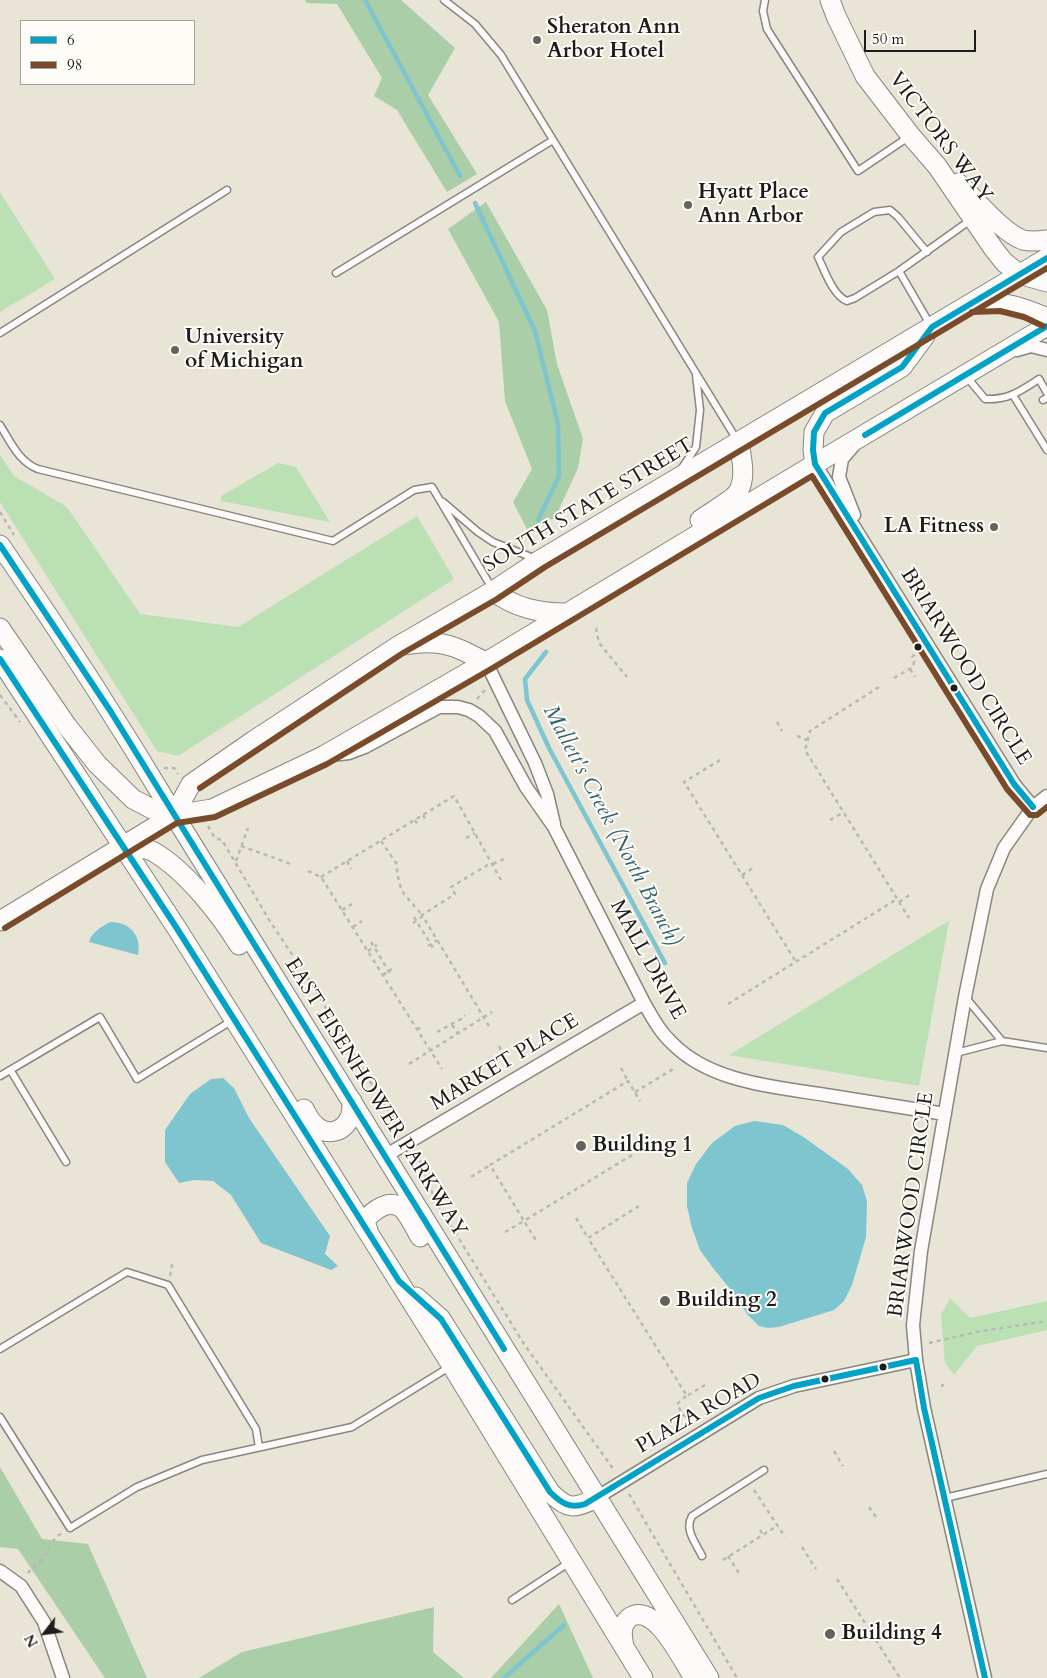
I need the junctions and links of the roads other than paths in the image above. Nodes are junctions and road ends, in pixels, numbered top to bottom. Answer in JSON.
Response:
{"nodes":[{"id":1,"x":444,"y":0,"type":"edge"},
{"id":2,"x":765,"y":0,"type":"edge"},
{"id":3,"x":830,"y":0,"type":"edge"},
{"id":4,"x":911,"y":136,"type":"junction"},
{"id":5,"x":553,"y":140,"type":"junction"},
{"id":6,"x":937,"y":166,"type":"junction"},
{"id":7,"x":226,"y":190,"type":"dead end"},
{"id":8,"x":973,"y":219,"type":"junction"},
{"id":9,"x":1047,"y":240,"type":"edge"},
{"id":10,"x":993,"y":248,"type":"junction"},
{"id":11,"x":926,"y":252,"type":"junction"},
{"id":12,"x":1047,"y":258,"type":"edge"},
{"id":13,"x":899,"y":271,"type":"junction"},
{"id":14,"x":336,"y":272,"type":"dead end"},
{"id":15,"x":1019,"y":274,"type":"junction"},
{"id":16,"x":1047,"y":282,"type":"edge"},
{"id":17,"x":995,"y":288,"type":"junction"},
{"id":18,"x":972,"y":303,"type":"junction"},
{"id":19,"x":1047,"y":318,"type":"edge"},
{"id":20,"x":1047,"y":326,"type":"edge"},
{"id":21,"x":932,"y":327,"type":"junction"},
{"id":22,"x":0,"y":333,"type":"edge"},
{"id":23,"x":1047,"y":350,"type":"edge"},
{"id":24,"x":1000,"y":354,"type":"junction"},
{"id":25,"x":696,"y":371,"type":"junction"},
{"id":26,"x":966,"y":375,"type":"junction"},
{"id":27,"x":1047,"y":393,"type":"edge"},
{"id":28,"x":1013,"y":396,"type":"junction"},
{"id":29,"x":0,"y":425,"type":"edge"},
{"id":30,"x":859,"y":438,"type":"junction"},
{"id":31,"x":739,"y":442,"type":"junction"},
{"id":32,"x":1047,"y":450,"type":"edge"},
{"id":33,"x":815,"y":464,"type":"junction"},
{"id":34,"x":672,"y":482,"type":"junction"},
{"id":35,"x":438,"y":498,"type":"junction"},
{"id":36,"x":0,"y":545,"type":"edge"},
{"id":37,"x":866,"y":545,"type":"junction"},
{"id":38,"x":0,"y":559,"type":"edge"},
{"id":39,"x":540,"y":560,"type":"junction"},
{"id":40,"x":626,"y":578,"type":"junction"},
{"id":41,"x":494,"y":591,"type":"junction"},
{"id":42,"x":566,"y":613,"type":"junction"},
{"id":43,"x":0,"y":628,"type":"edge"},
{"id":44,"x":398,"y":646,"type":"junction"},
{"id":45,"x":0,"y":658,"type":"edge"},
{"id":46,"x":486,"y":662,"type":"junction"},
{"id":47,"x":137,"y":754,"type":"junction"},
{"id":48,"x":323,"y":756,"type":"junction"},
{"id":49,"x":1047,"y":796,"type":"edge"},
{"id":50,"x":1033,"y":807,"type":"junction"},
{"id":51,"x":174,"y":815,"type":"junction"},
{"id":52,"x":554,"y":827,"type":"junction"},
{"id":53,"x":124,"y":846,"type":"junction"},
{"id":54,"x":0,"y":920,"type":"edge"},
{"id":55,"x":176,"y":927,"type":"junction"},
{"id":56,"x":965,"y":997,"type":"junction"},
{"id":57,"x":644,"y":1003,"type":"junction"},
{"id":58,"x":234,"y":1020,"type":"junction"},
{"id":59,"x":1002,"y":1041,"type":"junction"},
{"id":60,"x":1047,"y":1048,"type":"edge"},
{"id":61,"x":956,"y":1053,"type":"junction"},
{"id":62,"x":332,"y":1070,"type":"junction"},
{"id":63,"x":11,"y":1071,"type":"junction"},
{"id":64,"x":0,"y":1076,"type":"edge"},
{"id":65,"x":352,"y":1101,"type":"junction"},
{"id":66,"x":945,"y":1114,"type":"junction"},
{"id":67,"x":385,"y":1156,"type":"junction"},
{"id":68,"x":66,"y":1162,"type":"dead end"},
{"id":69,"x":368,"y":1231,"type":"junction"},
{"id":70,"x":398,"y":1281,"type":"junction"},
{"id":71,"x":0,"y":1349,"type":"edge"},
{"id":72,"x":916,"y":1360,"type":"junction"},
{"id":73,"x":452,"y":1366,"type":"junction"},
{"id":74,"x":523,"y":1379,"type":"junction"},
{"id":75,"x":0,"y":1417,"type":"edge"},
{"id":76,"x":258,"y":1447,"type":"junction"},
{"id":77,"x":764,"y":1470,"type":"dead end"},
{"id":78,"x":1047,"y":1474,"type":"edge"},
{"id":79,"x":596,"y":1498,"type":"junction"},
{"id":80,"x":945,"y":1498,"type":"junction"},
{"id":81,"x":702,"y":1556,"type":"dead end"},
{"id":82,"x":571,"y":1561,"type":"junction"},
{"id":83,"x":0,"y":1571,"type":"edge"},
{"id":84,"x":512,"y":1600,"type":"dead end"},
{"id":85,"x":624,"y":1647,"type":"junction"},
{"id":86,"x":63,"y":1678,"type":"edge"},
{"id":87,"x":644,"y":1678,"type":"edge"},
{"id":88,"x":694,"y":1678,"type":"edge"},
{"id":89,"x":709,"y":1678,"type":"edge"},
{"id":90,"x":985,"y":1678,"type":"edge"}],
"edges":[{"from":1,"to":5,"type":"lane"},
{"from":2,"to":4,"type":"lane"},
{"from":3,"to":4,"type":"main road","name":"VICTORS WAY"},
{"from":4,"to":6,"type":"main road","name":"VICTORS WAY"},
{"from":5,"to":14,"type":"lane"},
{"from":5,"to":25,"type":"lane"},
{"from":6,"to":8,"type":"main road","name":"VICTORS WAY"},
{"from":6,"to":9,"type":"main road"},
{"from":7,"to":22,"type":"lane"},
{"from":8,"to":10,"type":"main road","name":"VICTORS WAY"},
{"from":8,"to":11,"type":"lane"},
{"from":10,"to":15,"type":"main road","name":"VICTORS WAY"},
{"from":10,"to":17,"type":"main road"},
{"from":11,"to":13,"type":"lane"},
{"from":11,"to":13,"type":"lane"},
{"from":12,"to":15,"type":"main road","name":"SOUTH STATE STREET"},
{"from":13,"to":21,"type":"lane"},
{"from":15,"to":16,"type":"main road"},
{"from":15,"to":17,"type":"main road","name":"SOUTH STATE STREET"},
{"from":17,"to":18,"type":"main road","name":"SOUTH STATE STREET"},
{"from":18,"to":19,"type":"main road"},
{"from":18,"to":21,"type":"main road","name":"SOUTH STATE STREET"},
{"from":20,"to":24,"type":"main road","name":"SOUTH STATE STREET"},
{"from":21,"to":31,"type":"main road","name":"SOUTH STATE STREET"},
{"from":21,"to":33,"type":"main road"},
{"from":23,"to":24,"type":"street"},
{"from":24,"to":26,"type":"main road","name":"SOUTH STATE STREET"},
{"from":25,"to":31,"type":"lane"},
{"from":25,"to":34,"type":"lane"},
{"from":26,"to":28,"type":"lane"},
{"from":26,"to":30,"type":"main road","name":"SOUTH STATE STREET"},
{"from":27,"to":28,"type":"lane"},
{"from":28,"to":32,"type":"lane"},
{"from":29,"to":35,"type":"lane"},
{"from":30,"to":33,"type":"main road","name":"SOUTH STATE STREET"},
{"from":30,"to":37,"type":"street"},
{"from":31,"to":34,"type":"main road","name":"SOUTH STATE STREET"},
{"from":31,"to":40,"type":"main road"},
{"from":33,"to":37,"type":"street"},
{"from":33,"to":40,"type":"main road","name":"SOUTH STATE STREET"},
{"from":34,"to":39,"type":"main road","name":"SOUTH STATE STREET"},
{"from":35,"to":39,"type":"lane"},
{"from":35,"to":41,"type":"lane"},
{"from":36,"to":47,"type":"main road","name":"EAST EISENHOWER PARKWAY"},
{"from":37,"to":50,"type":"street","name":"BRIARWOOD CIRCLE"},
{"from":38,"to":47,"type":"main road"},
{"from":39,"to":41,"type":"main road","name":"SOUTH STATE STREET"},
{"from":40,"to":42,"type":"main road","name":"SOUTH STATE STREET"},
{"from":41,"to":42,"type":"main road"},
{"from":41,"to":44,"type":"main road","name":"SOUTH STATE STREET"},
{"from":42,"to":46,"type":"main road","name":"SOUTH STATE STREET"},
{"from":43,"to":51,"type":"main road"},
{"from":44,"to":46,"type":"main road"},
{"from":44,"to":51,"type":"main road","name":"SOUTH STATE STREET"},
{"from":45,"to":53,"type":"main road"},
{"from":46,"to":48,"type":"main road","name":"SOUTH STATE STREET"},
{"from":46,"to":52,"type":"street","name":"MALL DRIVE"},
{"from":47,"to":51,"type":"main road","name":"EAST EISENHOWER PARKWAY"},
{"from":48,"to":51,"type":"main road","name":"SOUTH STATE STREET"},
{"from":48,"to":52,"type":"street","name":"MALL DRIVE"},
{"from":49,"to":50,"type":"street","name":"BRIARWOOD CIRCLE"},
{"from":50,"to":56,"type":"street","name":"BRIARWOOD CIRCLE"},
{"from":51,"to":53,"type":"main road","name":"SOUTH STATE STREET"},
{"from":51,"to":62,"type":"main road","name":"EAST EISENHOWER PARKWAY"},
{"from":52,"to":57,"type":"street","name":"MALL DRIVE"},
{"from":53,"to":54,"type":"main road","name":"SOUTH STATE STREET"},
{"from":53,"to":55,"type":"main road"},
{"from":53,"to":62,"type":"main road"},
{"from":55,"to":58,"type":"main road"},
{"from":55,"to":65,"type":"main road"},
{"from":56,"to":59,"type":"lane"},
{"from":56,"to":61,"type":"street","name":"BRIARWOOD CIRCLE"},
{"from":57,"to":66,"type":"street","name":"MALL DRIVE"},
{"from":57,"to":67,"type":"street","name":"MARKET PLACE"},
{"from":58,"to":63,"type":"lane"},
{"from":58,"to":69,"type":"main road"},
{"from":59,"to":60,"type":"lane"},
{"from":59,"to":61,"type":"lane"},
{"from":61,"to":66,"type":"street","name":"BRIARWOOD CIRCLE"},
{"from":62,"to":65,"type":"main road","name":"EAST EISENHOWER PARKWAY"},
{"from":63,"to":64,"type":"lane"},
{"from":63,"to":68,"type":"lane"},
{"from":65,"to":67,"type":"main road","name":"EAST EISENHOWER PARKWAY"},
{"from":66,"to":72,"type":"street","name":"BRIARWOOD CIRCLE"},
{"from":67,"to":74,"type":"main road","name":"EAST EISENHOWER PARKWAY"},
{"from":69,"to":70,"type":"main road"},
{"from":69,"to":74,"type":"main road"},
{"from":70,"to":73,"type":"main road"},
{"from":70,"to":79,"type":"main road"},
{"from":71,"to":76,"type":"lane"},
{"from":72,"to":79,"type":"street","name":"PLAZA ROAD"},
{"from":72,"to":80,"type":"street","name":"BRIARWOOD CIRCLE"},
{"from":73,"to":76,"type":"lane"},
{"from":73,"to":82,"type":"main road"},
{"from":74,"to":79,"type":"main road","name":"EAST EISENHOWER PARKWAY"},
{"from":75,"to":76,"type":"lane"},
{"from":77,"to":81,"type":"lane"},
{"from":78,"to":80,"type":"lane"},
{"from":79,"to":89,"type":"main road","name":"EAST EISENHOWER PARKWAY"},
{"from":80,"to":90,"type":"street","name":"BRIARWOOD CIRCLE"},
{"from":82,"to":84,"type":"lane"},
{"from":82,"to":85,"type":"main road"},
{"from":83,"to":86,"type":"street"},
{"from":85,"to":87,"type":"main road"},
{"from":85,"to":88,"type":"main road"}]}
